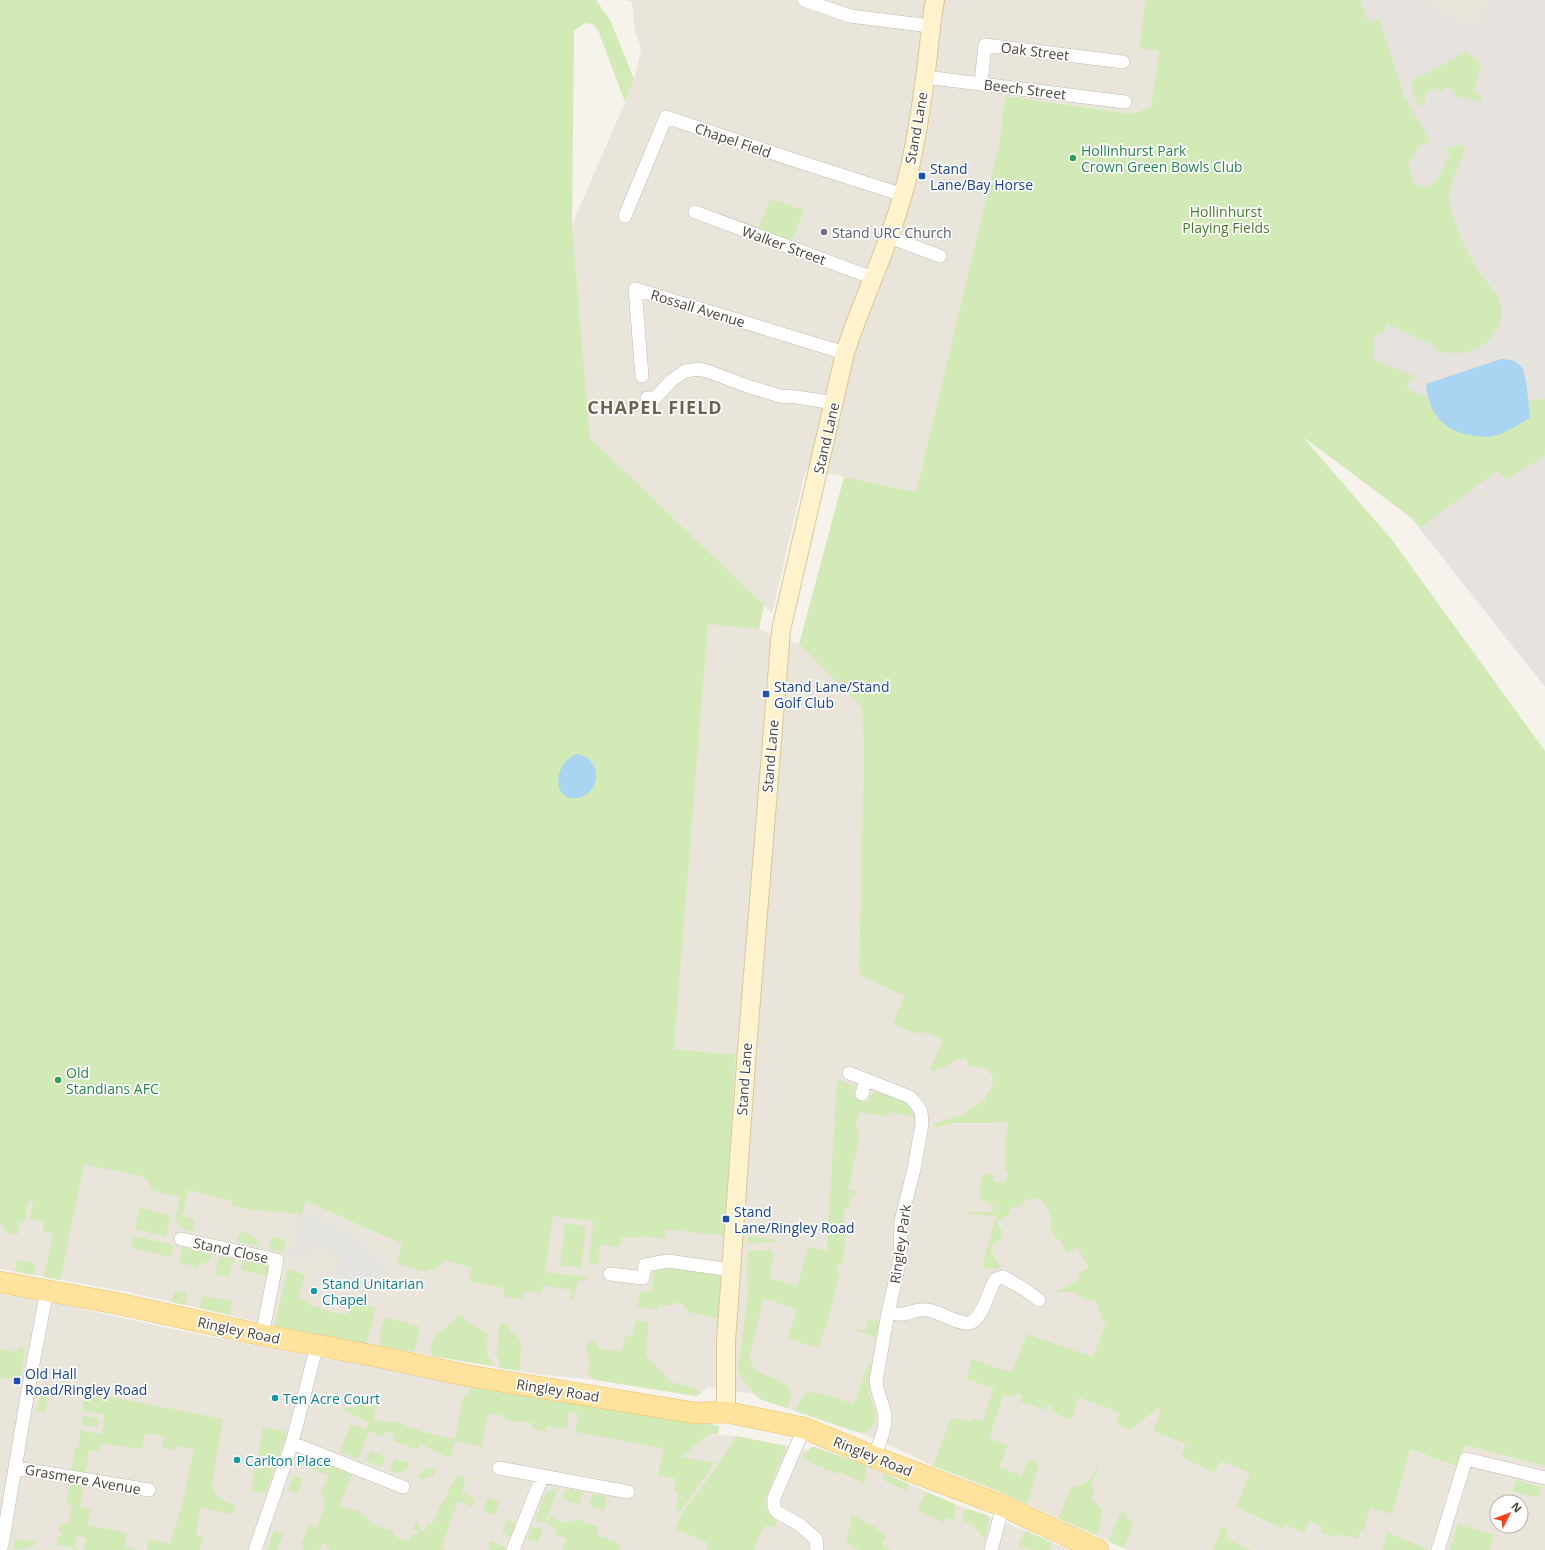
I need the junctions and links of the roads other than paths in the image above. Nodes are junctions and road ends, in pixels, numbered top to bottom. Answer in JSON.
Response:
{"nodes":[{"id":1,"x":804,"y":0,"type":"edge"},
{"id":2,"x":935,"y":0,"type":"edge"},
{"id":3,"x":930,"y":26,"type":"junction"},
{"id":4,"x":1123,"y":62,"type":"dead end"},
{"id":5,"x":925,"y":77,"type":"junction"},
{"id":6,"x":981,"y":83,"type":"junction"},
{"id":7,"x":1125,"y":102,"type":"dead end"},
{"id":8,"x":903,"y":195,"type":"junction"},
{"id":9,"x":695,"y":212,"type":"dead end"},
{"id":10,"x":625,"y":216,"type":"dead end"},
{"id":11,"x":889,"y":237,"type":"junction"},
{"id":12,"x":940,"y":256,"type":"dead end"},
{"id":13,"x":873,"y":278,"type":"junction"},
{"id":14,"x":845,"y":353,"type":"junction"},
{"id":15,"x":642,"y":376,"type":"dead end"},
{"id":16,"x":648,"y":398,"type":"dead end"},
{"id":17,"x":834,"y":403,"type":"junction"},
{"id":18,"x":849,"y":1074,"type":"dead end"},
{"id":19,"x":866,"y":1080,"type":"junction"},
{"id":20,"x":862,"y":1094,"type":"dead end"},
{"id":21,"x":181,"y":1239,"type":"dead end"},
{"id":22,"x":731,"y":1270,"type":"junction"},
{"id":23,"x":610,"y":1274,"type":"dead end"},
{"id":24,"x":0,"y":1282,"type":"edge"},
{"id":25,"x":47,"y":1290,"type":"junction"},
{"id":26,"x":1039,"y":1300,"type":"dead end"},
{"id":27,"x":888,"y":1313,"type":"junction"},
{"id":28,"x":262,"y":1335,"type":"junction"},
{"id":29,"x":317,"y":1345,"type":"junction"},
{"id":30,"x":726,"y":1412,"type":"junction"},
{"id":31,"x":804,"y":1428,"type":"junction"},
{"id":32,"x":292,"y":1443,"type":"junction"},
{"id":33,"x":874,"y":1457,"type":"junction"},
{"id":34,"x":16,"y":1468,"type":"junction"},
{"id":35,"x":499,"y":1468,"type":"dead end"},
{"id":36,"x":542,"y":1477,"type":"junction"},
{"id":37,"x":1545,"y":1478,"type":"edge"},
{"id":38,"x":403,"y":1487,"type":"dead end"},
{"id":39,"x":150,"y":1490,"type":"dead end"},
{"id":40,"x":620,"y":1494,"type":"dead end"},
{"id":41,"x":1003,"y":1506,"type":"junction"},
{"id":42,"x":0,"y":1548,"type":"edge"},
{"id":43,"x":255,"y":1550,"type":"edge"},
{"id":44,"x":513,"y":1550,"type":"edge"},
{"id":45,"x":818,"y":1550,"type":"edge"},
{"id":46,"x":991,"y":1550,"type":"edge"},
{"id":47,"x":1098,"y":1550,"type":"edge"},
{"id":48,"x":1438,"y":1550,"type":"edge"}],
"edges":[{"from":1,"to":3,"type":"street"},
{"from":2,"to":3,"type":"street","name":"Stand Lane"},
{"from":3,"to":5,"type":"street","name":"Stand Lane"},
{"from":4,"to":6,"type":"street","name":"Oak Street"},
{"from":5,"to":6,"type":"street","name":"Beech Street"},
{"from":5,"to":8,"type":"street","name":"Stand Lane"},
{"from":6,"to":7,"type":"street","name":"Beech Street"},
{"from":8,"to":10,"type":"street","name":"Chapel Field"},
{"from":8,"to":11,"type":"street","name":"Stand Lane"},
{"from":9,"to":13,"type":"street","name":"Walker Street"},
{"from":11,"to":12,"type":"street"},
{"from":11,"to":13,"type":"street","name":"Stand Lane"},
{"from":13,"to":14,"type":"street","name":"Stand Lane"},
{"from":14,"to":15,"type":"street","name":"Rossall Avenue"},
{"from":14,"to":17,"type":"street","name":"Stand Lane"},
{"from":16,"to":17,"type":"street"},
{"from":17,"to":22,"type":"street","name":"Stand Lane"},
{"from":18,"to":19,"type":"street","name":"Ringley Park"},
{"from":19,"to":20,"type":"street"},
{"from":19,"to":27,"type":"street","name":"Ringley Park"},
{"from":21,"to":28,"type":"street","name":"Stand Close"},
{"from":22,"to":23,"type":"street"},
{"from":22,"to":30,"type":"street","name":"Stand Lane"},
{"from":24,"to":25,"type":"main road","name":"Ringley Road"},
{"from":25,"to":28,"type":"main road","name":"Ringley Road"},
{"from":25,"to":34,"type":"street"},
{"from":26,"to":27,"type":"street"},
{"from":27,"to":33,"type":"street","name":"Ringley Park"},
{"from":28,"to":29,"type":"main road","name":"Ringley Road"},
{"from":29,"to":30,"type":"main road","name":"Ringley Road"},
{"from":29,"to":32,"type":"street"},
{"from":30,"to":31,"type":"main road","name":"Ringley Road"},
{"from":31,"to":33,"type":"main road","name":"Ringley Road"},
{"from":31,"to":45,"type":"street"},
{"from":32,"to":38,"type":"street"},
{"from":32,"to":43,"type":"street"},
{"from":33,"to":41,"type":"main road","name":"Ringley Road"},
{"from":34,"to":39,"type":"street","name":"Grasmere Avenue"},
{"from":34,"to":42,"type":"street"},
{"from":35,"to":36,"type":"street"},
{"from":36,"to":40,"type":"street"},
{"from":36,"to":44,"type":"street"},
{"from":37,"to":48,"type":"street"},
{"from":41,"to":46,"type":"street"},
{"from":41,"to":47,"type":"main road","name":"Ringley Road"}]}
